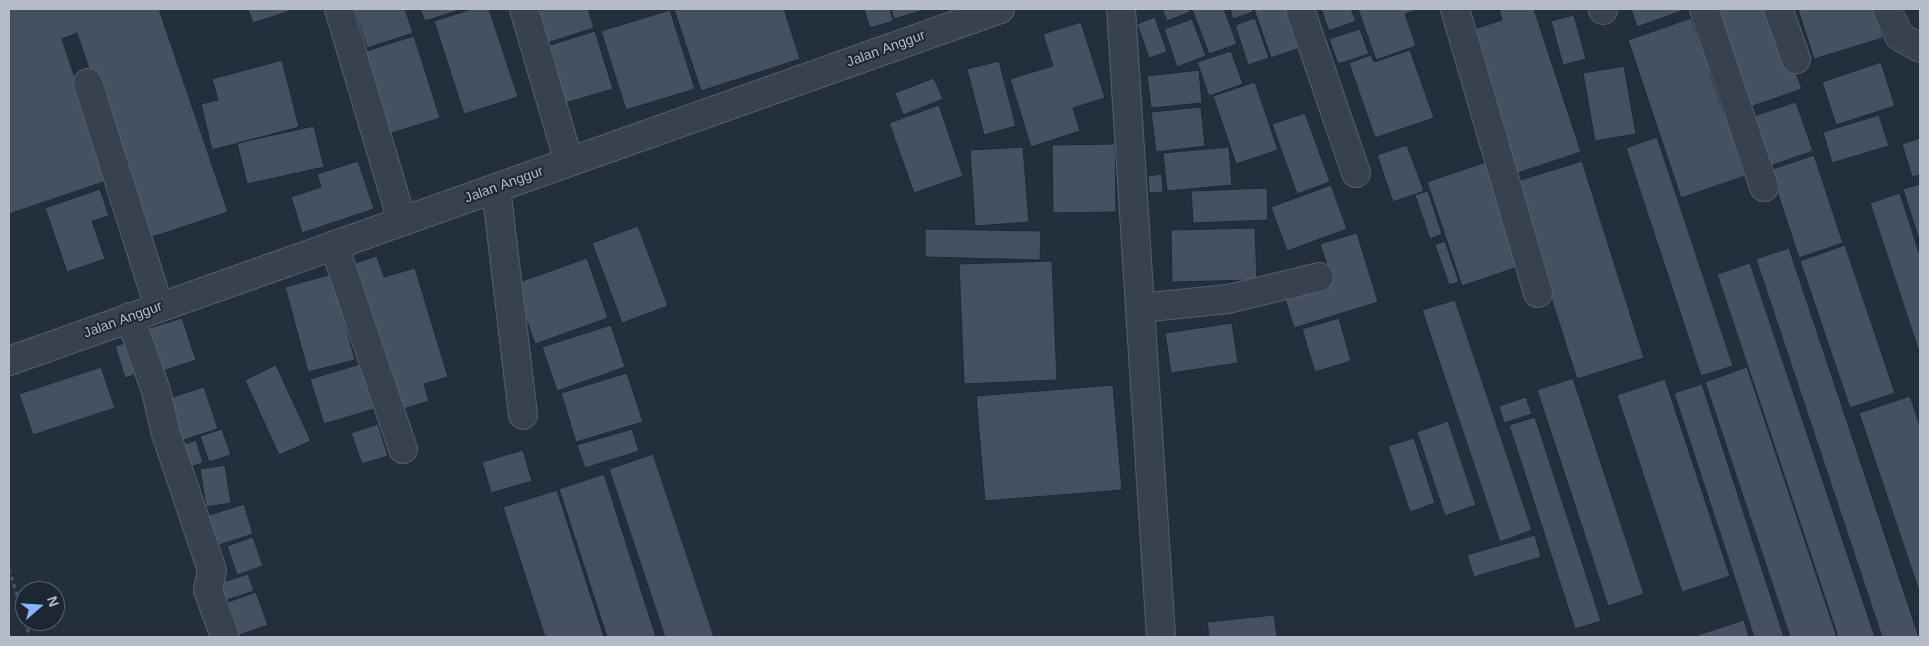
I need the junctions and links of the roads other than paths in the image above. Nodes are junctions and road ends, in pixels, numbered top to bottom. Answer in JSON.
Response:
{"nodes":[{"id":1,"x":339,"y":9,"type":"edge"},
{"id":2,"x":524,"y":9,"type":"edge"},
{"id":3,"x":1000,"y":9,"type":"edge"},
{"id":4,"x":1121,"y":9,"type":"edge"},
{"id":5,"x":1300,"y":9,"type":"edge"},
{"id":6,"x":1455,"y":9,"type":"edge"},
{"id":7,"x":1704,"y":9,"type":"edge"},
{"id":8,"x":1778,"y":9,"type":"edge"},
{"id":9,"x":1887,"y":9,"type":"edge"},
{"id":10,"x":1920,"y":48,"type":"edge"},
{"id":11,"x":1796,"y":59,"type":"dead end"},
{"id":12,"x":88,"y":83,"type":"dead end"},
{"id":13,"x":569,"y":162,"type":"junction"},
{"id":14,"x":1356,"y":173,"type":"dead end"},
{"id":15,"x":1764,"y":187,"type":"dead end"},
{"id":16,"x":496,"y":188,"type":"junction"},
{"id":17,"x":402,"y":221,"type":"junction"},
{"id":18,"x":334,"y":245,"type":"junction"},
{"id":19,"x":1319,"y":277,"type":"dead end"},
{"id":20,"x":1538,"y":293,"type":"dead end"},
{"id":21,"x":159,"y":307,"type":"junction"},
{"id":22,"x":1140,"y":308,"type":"junction"},
{"id":23,"x":130,"y":317,"type":"junction"},
{"id":24,"x":9,"y":361,"type":"edge"},
{"id":25,"x":523,"y":415,"type":"dead end"},
{"id":26,"x":403,"y":449,"type":"dead end"},
{"id":27,"x":225,"y":637,"type":"edge"},
{"id":28,"x":1161,"y":637,"type":"edge"}],
"edges":[{"from":1,"to":17,"type":"street"},
{"from":2,"to":13,"type":"street"},
{"from":3,"to":13,"type":"street","name":"Jalan Anggur"},
{"from":4,"to":22,"type":"street"},
{"from":5,"to":14,"type":"street"},
{"from":6,"to":20,"type":"street"},
{"from":7,"to":15,"type":"street"},
{"from":8,"to":11,"type":"street"},
{"from":9,"to":10,"type":"street"},
{"from":12,"to":21,"type":"street"},
{"from":13,"to":16,"type":"street","name":"Jalan Anggur"},
{"from":16,"to":17,"type":"street","name":"Jalan Anggur"},
{"from":16,"to":25,"type":"street"},
{"from":17,"to":18,"type":"street","name":"Jalan Anggur"},
{"from":18,"to":21,"type":"street","name":"Jalan Anggur"},
{"from":18,"to":26,"type":"street"},
{"from":19,"to":22,"type":"street"},
{"from":21,"to":23,"type":"street","name":"Jalan Anggur"},
{"from":22,"to":28,"type":"street"},
{"from":23,"to":24,"type":"street","name":"Jalan Anggur"},
{"from":23,"to":27,"type":"street"}]}
